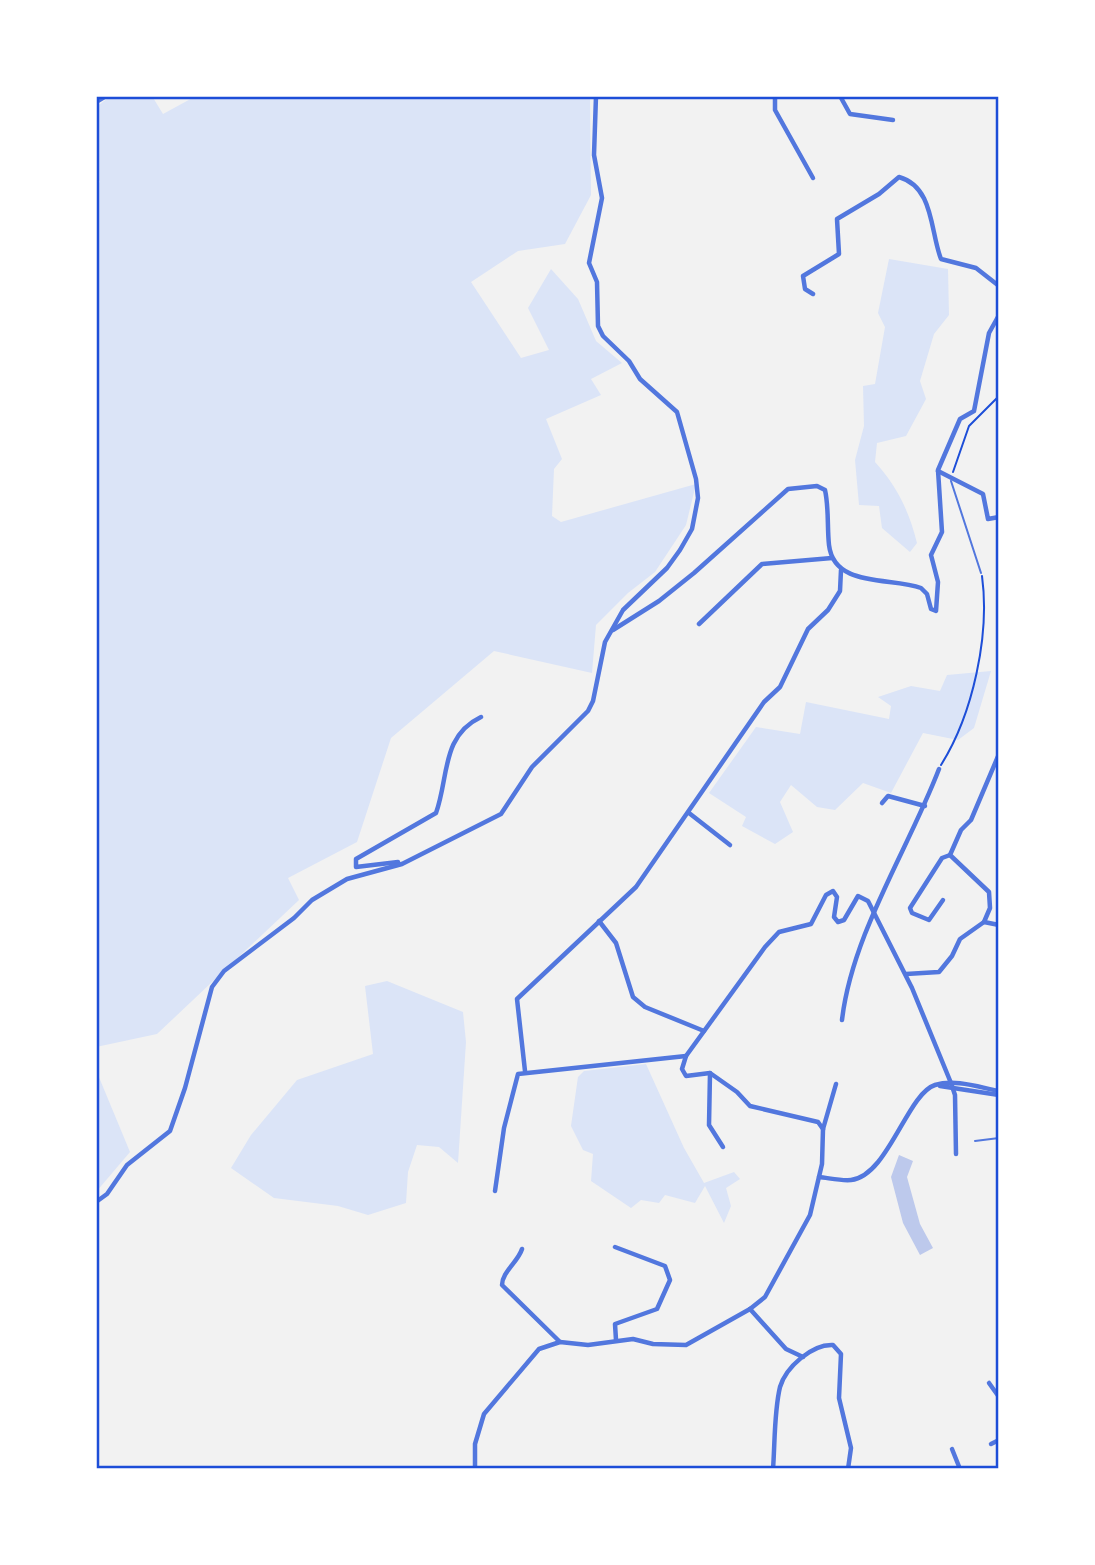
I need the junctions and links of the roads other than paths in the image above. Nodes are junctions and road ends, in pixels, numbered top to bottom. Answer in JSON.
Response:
{"nodes":[{"id":1,"x":106,"y":96,"type":"edge"},
{"id":2,"x":596,"y":96,"type":"edge"},
{"id":3,"x":775,"y":96,"type":"edge"},
{"id":4,"x":840,"y":96,"type":"edge"},
{"id":5,"x":96,"y":102,"type":"edge"},
{"id":6,"x":893,"y":120,"type":"dead end"},
{"id":7,"x":813,"y":178,"type":"dead end"},
{"id":8,"x":999,"y":286,"type":"edge"},
{"id":9,"x":813,"y":294,"type":"dead end"},
{"id":10,"x":999,"y":315,"type":"edge"},
{"id":11,"x":937,"y":470,"type":"junction"},
{"id":12,"x":952,"y":476,"type":"junction"},
{"id":13,"x":999,"y":517,"type":"edge"},
{"id":14,"x":832,"y":558,"type":"junction"},
{"id":15,"x":841,"y":569,"type":"junction"},
{"id":16,"x":981,"y":573,"type":"road end"},
{"id":17,"x":699,"y":624,"type":"dead end"},
{"id":18,"x":610,"y":632,"type":"junction"},
{"id":19,"x":481,"y":717,"type":"dead end"},
{"id":20,"x":999,"y":754,"type":"edge"},
{"id":21,"x":939,"y":769,"type":"road end"},
{"id":22,"x":882,"y":803,"type":"dead end"},
{"id":23,"x":925,"y":806,"type":"junction"},
{"id":24,"x":689,"y":813,"type":"junction"},
{"id":25,"x":730,"y":845,"type":"dead end"},
{"id":26,"x":950,"y":855,"type":"junction"},
{"id":27,"x":412,"y":859,"type":"junction"},
{"id":28,"x":943,"y":900,"type":"dead end"},
{"id":29,"x":876,"y":914,"type":"junction"},
{"id":30,"x":599,"y":921,"type":"junction"},
{"id":31,"x":984,"y":922,"type":"junction"},
{"id":32,"x":999,"y":925,"type":"edge"},
{"id":33,"x":922,"y":973,"type":"junction"},
{"id":34,"x":906,"y":974,"type":"junction"},
{"id":35,"x":912,"y":988,"type":"junction"},
{"id":36,"x":842,"y":1020,"type":"dead end"},
{"id":37,"x":704,"y":1031,"type":"junction"},
{"id":38,"x":686,"y":1056,"type":"junction"},
{"id":39,"x":525,"y":1071,"type":"junction"},
{"id":40,"x":710,"y":1073,"type":"junction"},
{"id":41,"x":836,"y":1084,"type":"dead end"},
{"id":42,"x":952,"y":1085,"type":"junction"},
{"id":43,"x":999,"y":1093,"type":"edge"},
{"id":44,"x":823,"y":1129,"type":"junction"},
{"id":45,"x":999,"y":1138,"type":"edge"},
{"id":46,"x":975,"y":1141,"type":"dead end"},
{"id":47,"x":723,"y":1147,"type":"dead end"},
{"id":48,"x":957,"y":1154,"type":"dead end"},
{"id":49,"x":819,"y":1177,"type":"junction"},
{"id":50,"x":495,"y":1191,"type":"dead end"},
{"id":51,"x":96,"y":1202,"type":"edge"},
{"id":52,"x":615,"y":1247,"type":"dead end"},
{"id":53,"x":522,"y":1249,"type":"dead end"},
{"id":54,"x":750,"y":1309,"type":"junction"},
{"id":55,"x":616,"y":1340,"type":"junction"},
{"id":56,"x":560,"y":1342,"type":"junction"},
{"id":57,"x":803,"y":1357,"type":"junction"},
{"id":58,"x":989,"y":1383,"type":"dead end"},
{"id":59,"x":999,"y":1397,"type":"edge"},
{"id":60,"x":999,"y":1440,"type":"edge"},
{"id":61,"x":991,"y":1444,"type":"dead end"},
{"id":62,"x":952,"y":1449,"type":"dead end"},
{"id":63,"x":475,"y":1469,"type":"edge"},
{"id":64,"x":773,"y":1469,"type":"edge"},
{"id":65,"x":848,"y":1469,"type":"edge"},
{"id":66,"x":960,"y":1469,"type":"edge"}],
"edges":[{"from":1,"to":5,"type":"street"},
{"from":2,"to":18,"type":"street"},
{"from":3,"to":7,"type":"street"},
{"from":4,"to":6,"type":"street"},
{"from":8,"to":9,"type":"street"},
{"from":10,"to":11,"type":"street"},
{"from":11,"to":12,"type":"street"},
{"from":11,"to":15,"type":"street"},
{"from":12,"to":13,"type":"street"},
{"from":12,"to":16,"type":"lane"},
{"from":14,"to":15,"type":"street"},
{"from":14,"to":17,"type":"street"},
{"from":14,"to":18,"type":"street"},
{"from":15,"to":24,"type":"street"},
{"from":18,"to":27,"type":"street"},
{"from":19,"to":27,"type":"street"},
{"from":20,"to":26,"type":"street"},
{"from":21,"to":23,"type":"street"},
{"from":22,"to":23,"type":"street"},
{"from":23,"to":29,"type":"street"},
{"from":24,"to":25,"type":"street"},
{"from":24,"to":30,"type":"street"},
{"from":26,"to":28,"type":"street"},
{"from":26,"to":31,"type":"street"},
{"from":27,"to":51,"type":"street"},
{"from":29,"to":34,"type":"street"},
{"from":29,"to":36,"type":"street"},
{"from":29,"to":37,"type":"street"},
{"from":30,"to":37,"type":"street"},
{"from":30,"to":39,"type":"street"},
{"from":31,"to":32,"type":"street"},
{"from":31,"to":33,"type":"street"},
{"from":33,"to":34,"type":"street"},
{"from":33,"to":35,"type":"street"},
{"from":34,"to":35,"type":"street"},
{"from":35,"to":42,"type":"street"},
{"from":37,"to":38,"type":"street"},
{"from":38,"to":39,"type":"street"},
{"from":38,"to":40,"type":"street"},
{"from":39,"to":50,"type":"street"},
{"from":40,"to":44,"type":"street"},
{"from":40,"to":47,"type":"street"},
{"from":41,"to":44,"type":"street"},
{"from":42,"to":43,"type":"street"},
{"from":42,"to":48,"type":"street"},
{"from":42,"to":49,"type":"street"},
{"from":44,"to":49,"type":"street"},
{"from":45,"to":46,"type":"lane"},
{"from":49,"to":54,"type":"street"},
{"from":52,"to":55,"type":"street"},
{"from":53,"to":56,"type":"street"},
{"from":54,"to":55,"type":"street"},
{"from":54,"to":57,"type":"street"},
{"from":55,"to":56,"type":"street"},
{"from":56,"to":63,"type":"street"},
{"from":57,"to":64,"type":"street"},
{"from":57,"to":65,"type":"street"},
{"from":58,"to":59,"type":"street"},
{"from":60,"to":61,"type":"street"},
{"from":62,"to":66,"type":"street"}]}
